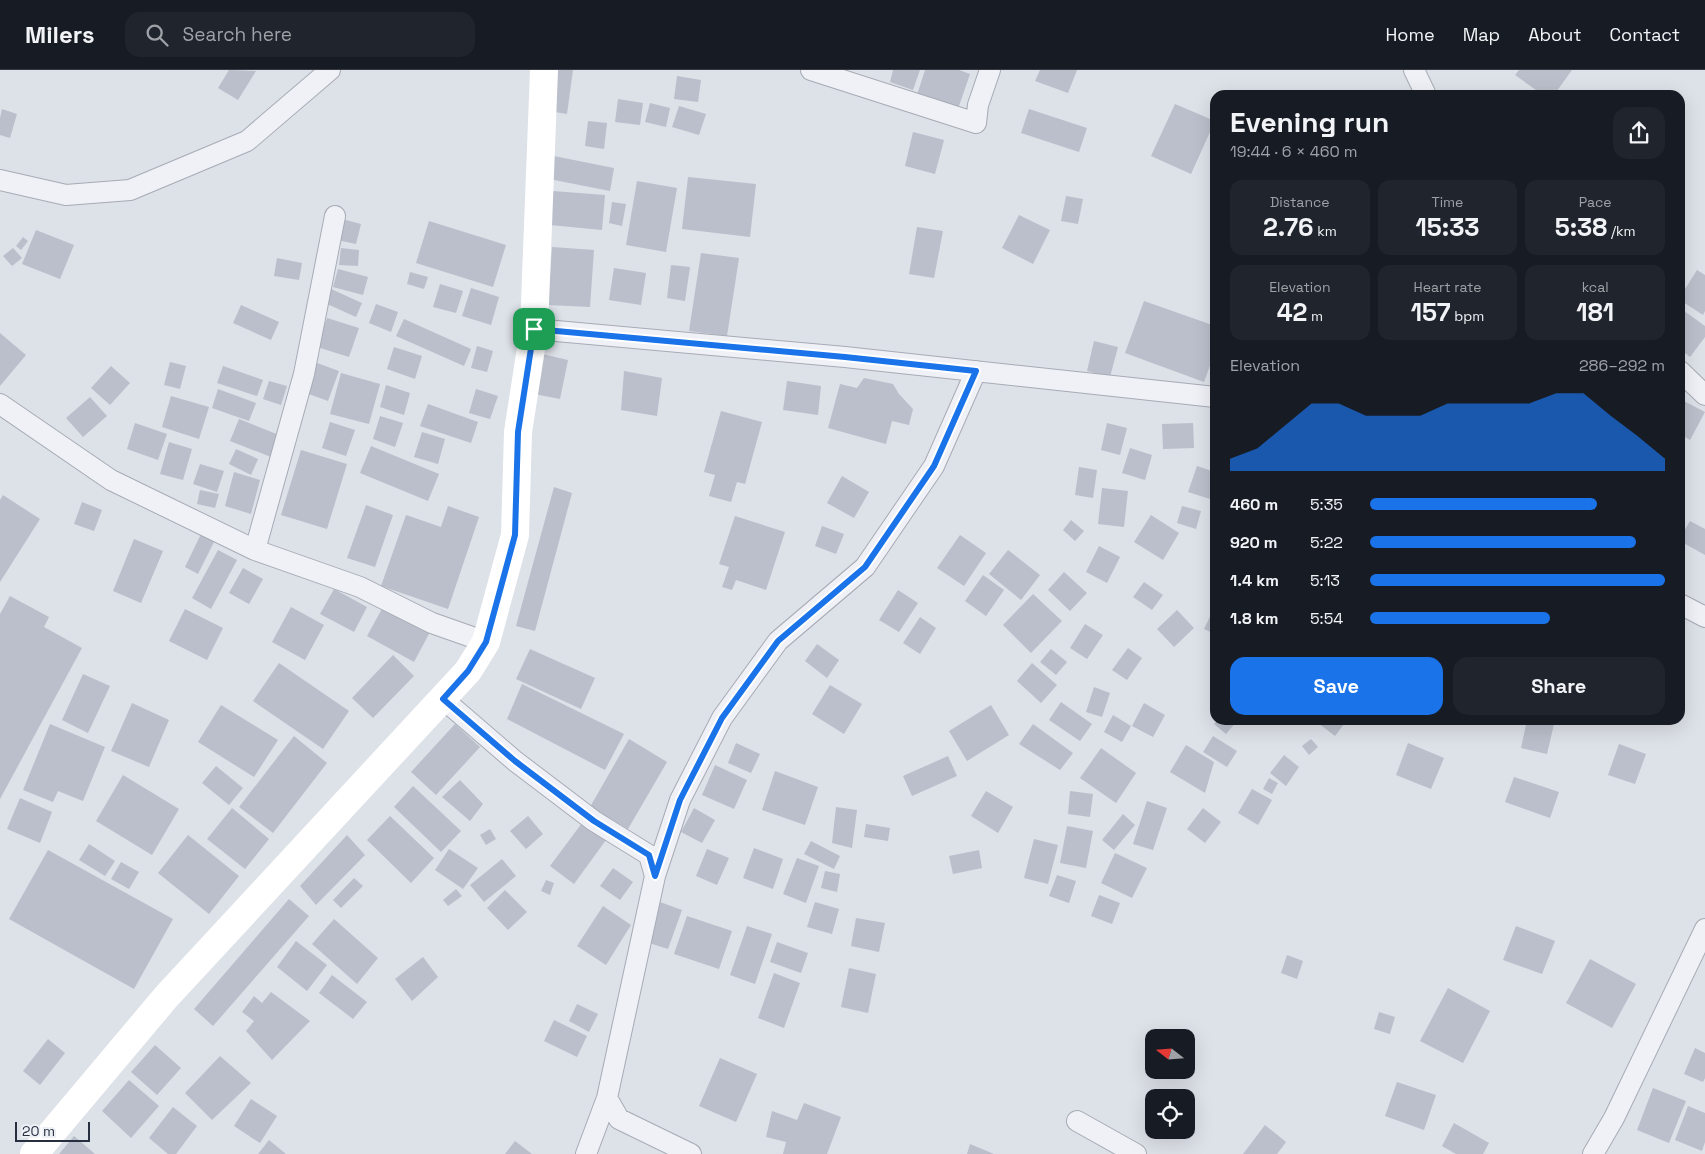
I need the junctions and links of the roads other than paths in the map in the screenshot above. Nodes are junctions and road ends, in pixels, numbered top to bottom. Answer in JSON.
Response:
{"nodes":[{"id":1,"x":330,"y":70,"type":"edge"},
{"id":2,"x":544,"y":70,"type":"edge"},
{"id":3,"x":811,"y":70,"type":"edge"},
{"id":4,"x":990,"y":70,"type":"edge"},
{"id":5,"x":1414,"y":70,"type":"edge"},
{"id":6,"x":1424,"y":90,"type":"edge"},
{"id":7,"x":0,"y":180,"type":"edge"},
{"id":8,"x":335,"y":216,"type":"dead end"},
{"id":9,"x":534,"y":329,"type":"junction"},
{"id":10,"x":976,"y":371,"type":"junction"},
{"id":11,"x":1685,"y":376,"type":"edge"},
{"id":12,"x":1705,"y":395,"type":"edge"},
{"id":13,"x":1210,"y":397,"type":"edge"},
{"id":14,"x":0,"y":404,"type":"edge"},
{"id":15,"x":255,"y":550,"type":"junction"},
{"id":16,"x":1685,"y":607,"type":"edge"},
{"id":17,"x":1705,"y":617,"type":"edge"},
{"id":18,"x":486,"y":642,"type":"junction"},
{"id":19,"x":443,"y":699,"type":"junction"},
{"id":20,"x":655,"y":876,"type":"junction"},
{"id":21,"x":1705,"y":929,"type":"edge"},
{"id":22,"x":607,"y":1098,"type":"junction"},
{"id":23,"x":1077,"y":1122,"type":"dead end"},
{"id":24,"x":34,"y":1154,"type":"edge"},
{"id":25,"x":586,"y":1154,"type":"edge"},
{"id":26,"x":692,"y":1154,"type":"edge"},
{"id":27,"x":1136,"y":1154,"type":"edge"},
{"id":28,"x":1593,"y":1154,"type":"edge"}],
"edges":[{"from":1,"to":7,"type":"street"},
{"from":2,"to":9,"type":"street"},
{"from":3,"to":4,"type":"street"},
{"from":5,"to":6,"type":"street"},
{"from":8,"to":15,"type":"street"},
{"from":9,"to":10,"type":"street"},
{"from":9,"to":18,"type":"street"},
{"from":10,"to":13,"type":"street"},
{"from":10,"to":20,"type":"street"},
{"from":11,"to":12,"type":"street"},
{"from":14,"to":15,"type":"street"},
{"from":15,"to":18,"type":"street"},
{"from":16,"to":17,"type":"street"},
{"from":18,"to":19,"type":"street"},
{"from":19,"to":20,"type":"street"},
{"from":19,"to":24,"type":"street"},
{"from":20,"to":22,"type":"street"},
{"from":21,"to":28,"type":"street"},
{"from":22,"to":25,"type":"street"},
{"from":22,"to":26,"type":"street"},
{"from":23,"to":27,"type":"street"}]}
